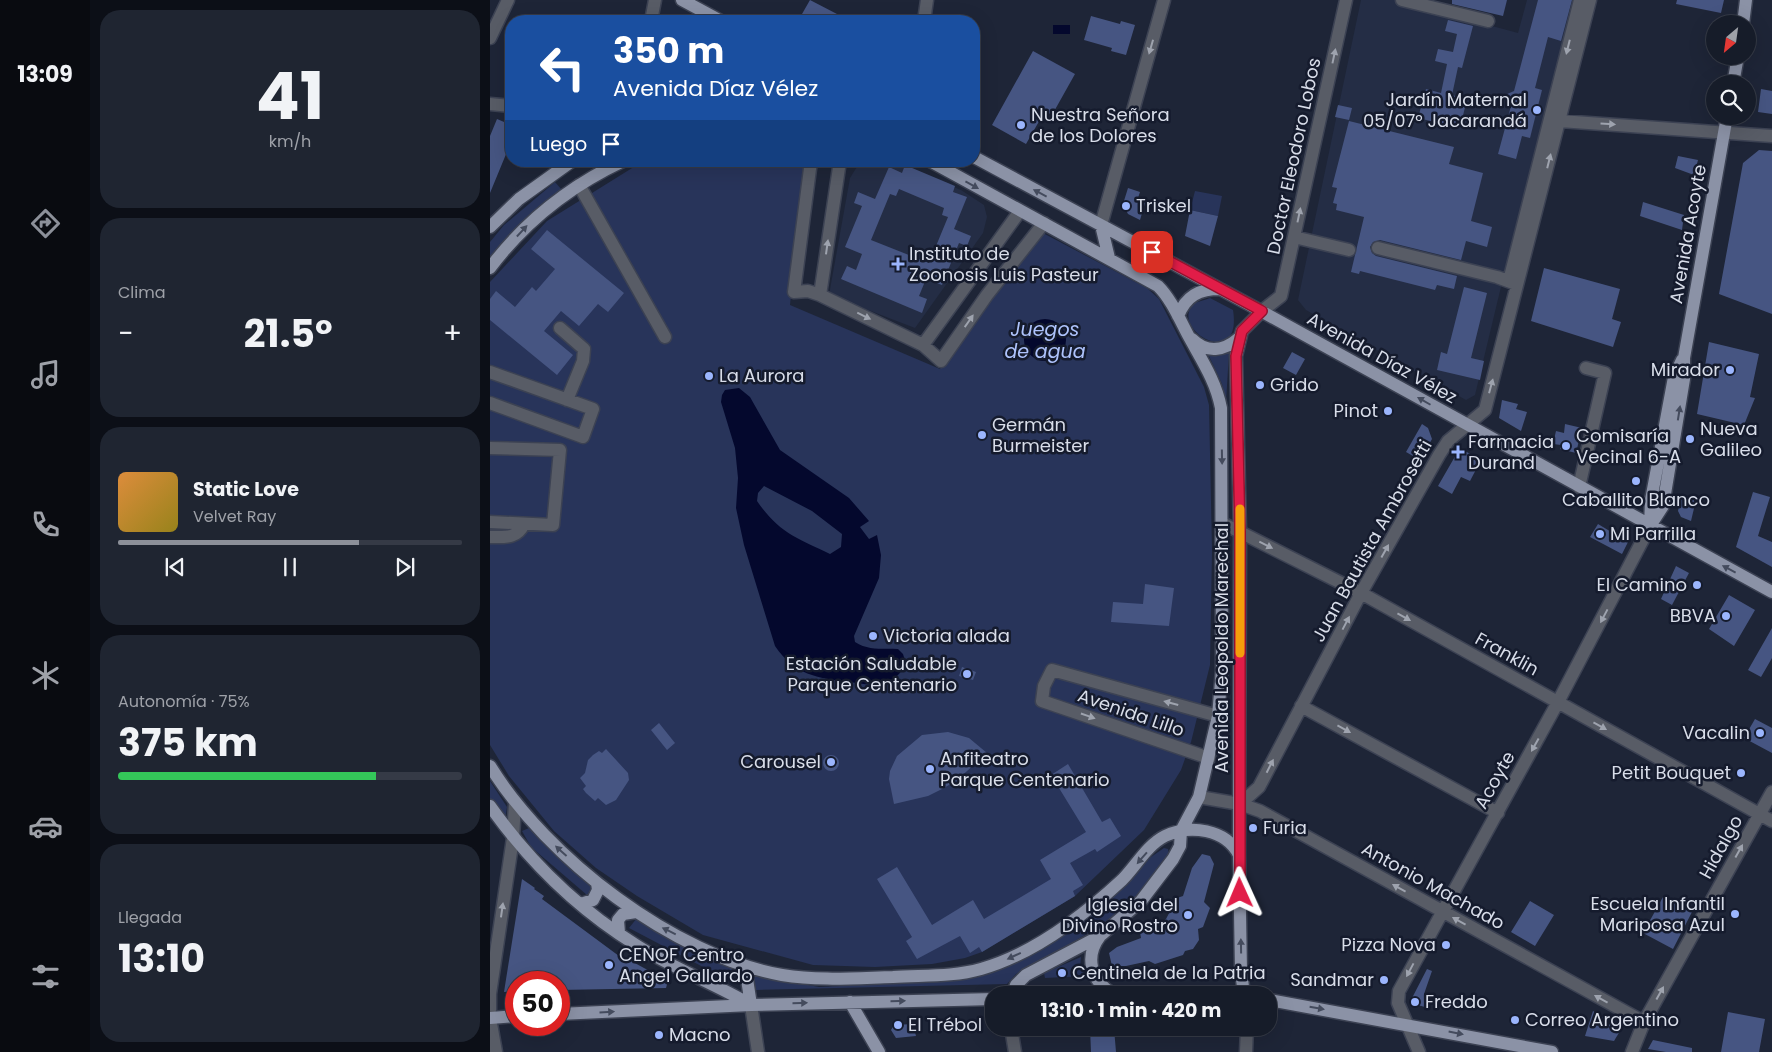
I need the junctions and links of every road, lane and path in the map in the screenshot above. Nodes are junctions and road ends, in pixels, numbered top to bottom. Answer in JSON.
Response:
{"nodes":[{"id":1,"x":508,"y":0,"type":"edge"},
{"id":2,"x":655,"y":0,"type":"edge"},
{"id":3,"x":682,"y":0,"type":"edge"},
{"id":4,"x":927,"y":0,"type":"edge"},
{"id":5,"x":1164,"y":0,"type":"edge"},
{"id":6,"x":1346,"y":0,"type":"edge"},
{"id":7,"x":1402,"y":0,"type":"edge"},
{"id":8,"x":1580,"y":0,"type":"edge"},
{"id":9,"x":1590,"y":0,"type":"edge"},
{"id":10,"x":1746,"y":0,"type":"edge"},
{"id":11,"x":652,"y":15,"type":"edge"},
{"id":12,"x":711,"y":15,"type":"edge"},
{"id":13,"x":925,"y":15,"type":"edge"},
{"id":14,"x":1744,"y":15,"type":"edge"},
{"id":15,"x":1488,"y":21,"type":"dead end"},
{"id":16,"x":490,"y":38,"type":"edge"},
{"id":17,"x":490,"y":104,"type":"edge"},
{"id":18,"x":505,"y":105,"type":"edge"},
{"id":19,"x":1560,"y":121,"type":"junction"},
{"id":20,"x":1725,"y":125,"type":"edge"},
{"id":21,"x":1724,"y":132,"type":"junction"},
{"id":22,"x":1772,"y":136,"type":"edge"},
{"id":23,"x":980,"y":160,"type":"edge"},
{"id":24,"x":564,"y":167,"type":"edge"},
{"id":25,"x":612,"y":167,"type":"edge"},
{"id":26,"x":810,"y":167,"type":"edge"},
{"id":27,"x":839,"y":167,"type":"edge"},
{"id":28,"x":941,"y":167,"type":"edge"},
{"id":29,"x":579,"y":185,"type":"junction"},
{"id":30,"x":1020,"y":211,"type":"junction"},
{"id":31,"x":1044,"y":223,"type":"junction"},
{"id":32,"x":1101,"y":225,"type":"junction"},
{"id":33,"x":490,"y":227,"type":"edge"},
{"id":34,"x":1294,"y":237,"type":"junction"},
{"id":35,"x":1378,"y":248,"type":"dead end"},
{"id":36,"x":1349,"y":250,"type":"dead end"},
{"id":37,"x":1109,"y":258,"type":"junction"},
{"id":38,"x":490,"y":268,"type":"edge"},
{"id":39,"x":1508,"y":281,"type":"junction"},
{"id":40,"x":1221,"y":289,"type":"junction"},
{"id":41,"x":820,"y":295,"type":"junction"},
{"id":42,"x":1262,"y":311,"type":"junction"},
{"id":43,"x":1178,"y":316,"type":"junction"},
{"id":44,"x":560,"y":328,"type":"dead end"},
{"id":45,"x":1187,"y":334,"type":"junction"},
{"id":46,"x":664,"y":338,"type":"dead end"},
{"id":47,"x":1239,"y":338,"type":"junction"},
{"id":48,"x":923,"y":344,"type":"junction"},
{"id":49,"x":1586,"y":368,"type":"dead end"},
{"id":50,"x":490,"y":372,"type":"edge"},
{"id":51,"x":567,"y":400,"type":"junction"},
{"id":52,"x":490,"y":403,"type":"edge"},
{"id":53,"x":1466,"y":425,"type":"junction"},
{"id":54,"x":490,"y":448,"type":"edge"},
{"id":55,"x":1579,"y":487,"type":"junction"},
{"id":56,"x":490,"y":522,"type":"edge"},
{"id":57,"x":1222,"y":523,"type":"junction"},
{"id":58,"x":524,"y":524,"type":"junction"},
{"id":59,"x":1650,"y":526,"type":"junction"},
{"id":60,"x":1240,"y":532,"type":"junction"},
{"id":61,"x":490,"y":537,"type":"edge"},
{"id":62,"x":1772,"y":592,"type":"edge"},
{"id":63,"x":1361,"y":594,"type":"junction"},
{"id":64,"x":1558,"y":702,"type":"junction"},
{"id":65,"x":1301,"y":706,"type":"junction"},
{"id":66,"x":1218,"y":716,"type":"junction"},
{"id":67,"x":1208,"y":758,"type":"junction"},
{"id":68,"x":490,"y":766,"type":"edge"},
{"id":69,"x":1772,"y":792,"type":"edge"},
{"id":70,"x":1199,"y":798,"type":"junction"},
{"id":71,"x":515,"y":804,"type":"junction"},
{"id":72,"x":1240,"y":804,"type":"junction"},
{"id":73,"x":490,"y":806,"type":"edge"},
{"id":74,"x":1498,"y":813,"type":"junction"},
{"id":75,"x":1760,"y":814,"type":"junction"},
{"id":76,"x":1772,"y":821,"type":"edge"},
{"id":77,"x":1181,"y":831,"type":"junction"},
{"id":78,"x":513,"y":838,"type":"junction"},
{"id":79,"x":1239,"y":854,"type":"junction"},
{"id":80,"x":597,"y":883,"type":"junction"},
{"id":81,"x":581,"y":904,"type":"junction"},
{"id":82,"x":636,"y":912,"type":"junction"},
{"id":83,"x":1442,"y":912,"type":"junction"},
{"id":84,"x":619,"y":933,"type":"junction"},
{"id":85,"x":1100,"y":936,"type":"junction"},
{"id":86,"x":746,"y":966,"type":"junction"},
{"id":87,"x":1016,"y":986,"type":"edge"},
{"id":88,"x":1102,"y":986,"type":"edge"},
{"id":89,"x":1243,"y":986,"type":"edge"},
{"id":90,"x":985,"y":999,"type":"edge"},
{"id":91,"x":1277,"y":1001,"type":"edge"},
{"id":92,"x":850,"y":1002,"type":"junction"},
{"id":93,"x":751,"y":1005,"type":"junction"},
{"id":94,"x":490,"y":1010,"type":"edge"},
{"id":95,"x":570,"y":1013,"type":"edge"},
{"id":96,"x":505,"y":1017,"type":"edge"},
{"id":97,"x":490,"y":1018,"type":"edge"},
{"id":98,"x":1644,"y":1022,"type":"junction"},
{"id":99,"x":1408,"y":1024,"type":"junction"},
{"id":100,"x":1012,"y":1036,"type":"edge"},
{"id":101,"x":1247,"y":1036,"type":"edge"},
{"id":102,"x":496,"y":1052,"type":"edge"},
{"id":103,"x":758,"y":1052,"type":"edge"},
{"id":104,"x":879,"y":1052,"type":"edge"},
{"id":105,"x":1015,"y":1052,"type":"edge"},
{"id":106,"x":1246,"y":1052,"type":"edge"},
{"id":107,"x":1419,"y":1052,"type":"edge"},
{"id":108,"x":1552,"y":1052,"type":"edge"},
{"id":109,"x":1632,"y":1052,"type":"edge"}],
"edges":[{"from":1,"to":16,"type":"street"},
{"from":2,"to":11,"type":"street"},
{"from":3,"to":12,"type":"main road"},
{"from":4,"to":13,"type":"street"},
{"from":5,"to":32,"type":"street","one_way":true},
{"from":34,"to":6,"type":"street","name":"Doctor Eleodoro Lobos","one_way":true},
{"from":7,"to":15,"type":"street"},
{"from":8,"to":39,"type":"street","one_way":true},
{"from":9,"to":19,"type":"street","name":"Juan Bautista Ambrosetti"},
{"from":10,"to":14,"type":"main road"},
{"from":17,"to":18,"type":"street"},
{"from":19,"to":21,"type":"street","one_way":true},
{"from":39,"to":19,"type":"street","name":"Juan Bautista Ambrosetti","one_way":true},
{"from":20,"to":21,"type":"main road","name":"Avenida Acoyte"},
{"from":21,"to":22,"type":"street"},
{"from":21,"to":59,"type":"main road","name":"Avenida Acoyte"},
{"from":32,"to":23,"type":"main road","name":"Avenida Díaz Vélez","one_way":true},
{"from":24,"to":33,"type":"main road"},
{"from":25,"to":29,"type":"main road"},
{"from":26,"to":41,"type":"street"},
{"from":41,"to":27,"type":"street","one_way":true},
{"from":28,"to":30,"type":"main road","one_way":true},
{"from":38,"to":29,"type":"main road","one_way":true},
{"from":29,"to":46,"type":"street"},
{"from":30,"to":31,"type":"main road"},
{"from":30,"to":48,"type":"street"},
{"from":31,"to":37,"type":"main road"},
{"from":48,"to":31,"type":"street","one_way":true},
{"from":32,"to":37,"type":"main road"},
{"from":32,"to":40,"type":"main road","name":"Avenida Díaz Vélez"},
{"from":34,"to":36,"type":"street"},
{"from":34,"to":42,"type":"street","name":"Doctor Eleodoro Lobos"},
{"from":35,"to":39,"type":"street"},
{"from":37,"to":43,"type":"main road"},
{"from":53,"to":39,"type":"street","name":"Juan Bautista Ambrosetti","one_way":true},
{"from":40,"to":42,"type":"main road","name":"Avenida Díaz Vélez"},
{"from":40,"to":43,"type":"main road"},
{"from":41,"to":48,"type":"street","one_way":true},
{"from":42,"to":47,"type":"main road"},
{"from":53,"to":42,"type":"main road","name":"Avenida Díaz Vélez","one_way":true},
{"from":43,"to":45,"type":"main road","name":"Avenida Leopoldo Marechal"},
{"from":44,"to":51,"type":"street"},
{"from":45,"to":47,"type":"main road"},
{"from":45,"to":57,"type":"main road","name":"Avenida Leopoldo Marechal","one_way":true},
{"from":47,"to":60,"type":"main road","name":"Avenida Leopoldo Marechal"},
{"from":49,"to":55,"type":"street"},
{"from":50,"to":51,"type":"street"},
{"from":51,"to":52,"type":"street"},
{"from":53,"to":55,"type":"main road","name":"Avenida Díaz Vélez"},
{"from":63,"to":53,"type":"street","name":"Juan Bautista Ambrosetti","one_way":true},
{"from":54,"to":58,"type":"street"},
{"from":55,"to":59,"type":"main road","name":"Avenida Díaz Vélez"},
{"from":56,"to":58,"type":"street"},
{"from":57,"to":60,"type":"street","name":"Franklin"},
{"from":57,"to":66,"type":"main road","name":"Avenida Leopoldo Marechal"},
{"from":58,"to":61,"type":"street"},
{"from":62,"to":59,"type":"main road","name":"Avenida Díaz Vélez","one_way":true},
{"from":59,"to":64,"type":"street","name":"Acoyte","one_way":true},
{"from":60,"to":63,"type":"street","name":"Franklin","one_way":true},
{"from":60,"to":72,"type":"main road","name":"Avenida Leopoldo Marechal"},
{"from":63,"to":64,"type":"street","name":"Franklin","one_way":true},
{"from":65,"to":63,"type":"street","name":"Juan Bautista Ambrosetti","one_way":true},
{"from":64,"to":74,"type":"street","name":"Acoyte","one_way":true},
{"from":64,"to":75,"type":"street","name":"Franklin","one_way":true},
{"from":72,"to":65,"type":"street","name":"Juan Bautista Ambrosetti","one_way":true},
{"from":65,"to":74,"type":"street","one_way":true},
{"from":66,"to":67,"type":"main road","name":"Avenida Leopoldo Marechal"},
{"from":66,"to":67,"type":"street","name":"Avenida Lillo","one_way":true},
{"from":67,"to":70,"type":"main road","name":"Avenida Leopoldo Marechal"},
{"from":68,"to":71,"type":"main road"},
{"from":69,"to":75,"type":"street","name":"Hidalgo"},
{"from":70,"to":72,"type":"street","name":"Antonio Machado"},
{"from":70,"to":77,"type":"main road","name":"Avenida Leopoldo Marechal"},
{"from":71,"to":78,"type":"street"},
{"from":80,"to":71,"type":"main road","one_way":true},
{"from":72,"to":79,"type":"main road","name":"Avenida Leopoldo Marechal"},
{"from":83,"to":72,"type":"street","name":"Antonio Machado","one_way":true},
{"from":73,"to":78,"type":"main road"},
{"from":74,"to":83,"type":"street","name":"Acoyte"},
{"from":75,"to":76,"type":"street","name":"Franklin"},
{"from":98,"to":75,"type":"street","name":"Hidalgo","one_way":true},
{"from":77,"to":79,"type":"main road"},
{"from":77,"to":85,"type":"main road","name":"Avenida Leopoldo Marechal"},
{"from":77,"to":86,"type":"main road","one_way":true},
{"from":78,"to":81,"type":"main road"},
{"from":94,"to":78,"type":"street","one_way":true},
{"from":89,"to":79,"type":"main road","name":"Avenida Leopoldo Marechal","one_way":true},
{"from":80,"to":81,"type":"main road"},
{"from":80,"to":82,"type":"main road"},
{"from":81,"to":84,"type":"main road"},
{"from":82,"to":84,"type":"main road"},
{"from":86,"to":82,"type":"main road","one_way":true},
{"from":98,"to":83,"type":"street","name":"Antonio Machado","one_way":true},
{"from":83,"to":99,"type":"street","name":"Acoyte","one_way":true},
{"from":84,"to":93,"type":"main road"},
{"from":85,"to":87,"type":"main road","name":"Avenida Leopoldo Marechal"},
{"from":85,"to":88,"type":"main road"},
{"from":86,"to":93,"type":"main road"},
{"from":92,"to":90,"type":"main road","one_way":true},
{"from":91,"to":99,"type":"main road","one_way":true},
{"from":93,"to":92,"type":"main road","one_way":true},
{"from":92,"to":104,"type":"main road"},
{"from":95,"to":93,"type":"main road","one_way":true},
{"from":93,"to":103,"type":"street"},
{"from":96,"to":97,"type":"main road"},
{"from":97,"to":102,"type":"street"},
{"from":98,"to":109,"type":"street","name":"Hidalgo"},
{"from":99,"to":107,"type":"street","name":"Acoyte"},
{"from":99,"to":108,"type":"main road","one_way":true},
{"from":100,"to":105,"type":"street"},
{"from":101,"to":106,"type":"street"}]}
